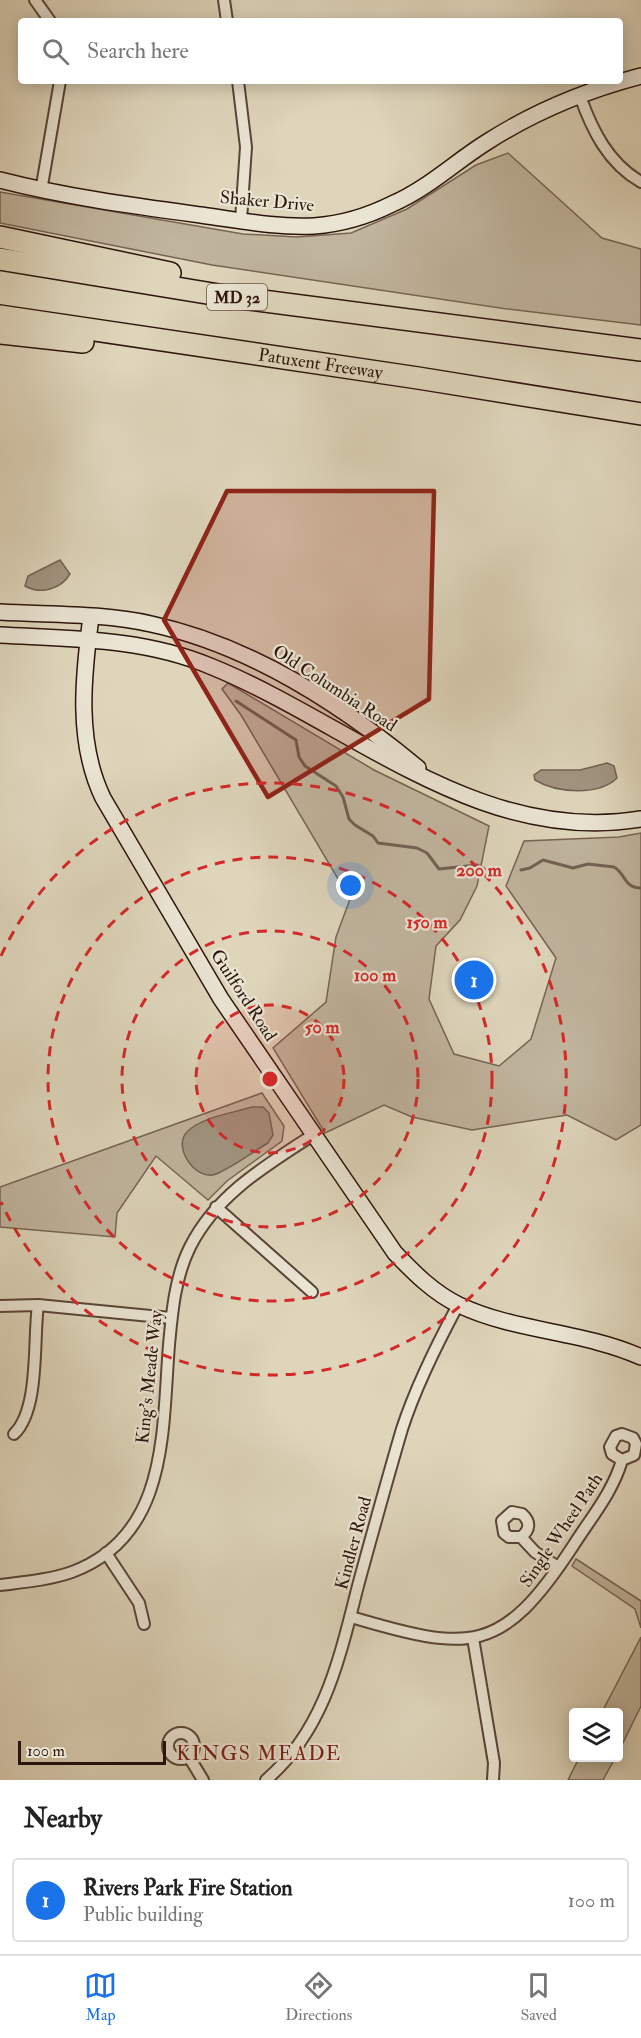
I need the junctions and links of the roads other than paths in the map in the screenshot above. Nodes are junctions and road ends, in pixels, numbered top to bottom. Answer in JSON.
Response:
{"nodes":[{"id":1,"x":34,"y":0,"type":"edge"},
{"id":2,"x":224,"y":0,"type":"edge"},
{"id":3,"x":49,"y":18,"type":"edge"},
{"id":4,"x":227,"y":18,"type":"edge"},
{"id":5,"x":641,"y":76,"type":"edge"},
{"id":6,"x":623,"y":82,"type":"edge"},
{"id":7,"x":59,"y":84,"type":"edge"},
{"id":8,"x":238,"y":84,"type":"edge"},
{"id":9,"x":617,"y":84,"type":"edge"},
{"id":10,"x":580,"y":96,"type":"junction"},
{"id":11,"x":0,"y":180,"type":"edge"},
{"id":12,"x":641,"y":182,"type":"edge"},
{"id":13,"x":41,"y":191,"type":"junction"},
{"id":14,"x":241,"y":220,"type":"junction"},
{"id":15,"x":0,"y":237,"type":"edge"},
{"id":16,"x":0,"y":259,"type":"edge"},
{"id":17,"x":0,"y":316,"type":"edge"},
{"id":18,"x":475,"y":329,"type":"junction"},
{"id":19,"x":0,"y":333,"type":"edge"},
{"id":20,"x":641,"y":350,"type":"edge"},
{"id":21,"x":418,"y":378,"type":"junction"},
{"id":22,"x":641,"y":414,"type":"edge"},
{"id":23,"x":0,"y":612,"type":"edge"},
{"id":24,"x":91,"y":617,"type":"junction"},
{"id":25,"x":0,"y":635,"type":"edge"},
{"id":26,"x":88,"y":640,"type":"junction"},
{"id":27,"x":430,"y":778,"type":"junction"},
{"id":28,"x":641,"y":819,"type":"edge"},
{"id":29,"x":313,"y":1135,"type":"junction"},
{"id":30,"x":216,"y":1207,"type":"junction"},
{"id":31,"x":312,"y":1292,"type":"dead end"},
{"id":32,"x":0,"y":1305,"type":"edge"},
{"id":33,"x":39,"y":1305,"type":"junction"},
{"id":34,"x":458,"y":1305,"type":"junction"},
{"id":35,"x":171,"y":1318,"type":"junction"},
{"id":36,"x":641,"y":1357,"type":"edge"},
{"id":37,"x":14,"y":1434,"type":"dead end"},
{"id":38,"x":622,"y":1460,"type":"dead end"},
{"id":39,"x":521,"y":1538,"type":"dead end"},
{"id":40,"x":106,"y":1553,"type":"junction"},
{"id":41,"x":558,"y":1567,"type":"junction"},
{"id":42,"x":0,"y":1585,"type":"edge"},
{"id":43,"x":351,"y":1617,"type":"junction"},
{"id":44,"x":144,"y":1624,"type":"dead end"},
{"id":45,"x":472,"y":1638,"type":"junction"},
{"id":46,"x":189,"y":1757,"type":"dead end"},
{"id":47,"x":203,"y":1780,"type":"edge"},
{"id":48,"x":266,"y":1780,"type":"edge"},
{"id":49,"x":493,"y":1780,"type":"edge"}],
"edges":[{"from":1,"to":3,"type":"street"},
{"from":2,"to":4,"type":"street"},
{"from":5,"to":6,"type":"street","name":"Shaker Drive"},
{"from":7,"to":13,"type":"street"},
{"from":8,"to":14,"type":"street"},
{"from":9,"to":10,"type":"street","name":"Shaker Drive"},
{"from":10,"to":12,"type":"street"},
{"from":10,"to":14,"type":"street","name":"Shaker Drive"},
{"from":11,"to":13,"type":"street","name":"Shaker Drive"},
{"from":13,"to":14,"type":"street","name":"Shaker Drive"},
{"from":15,"to":18,"type":"highway"},
{"from":16,"to":18,"type":"highway","number":"MD 32"},
{"from":17,"to":21,"type":"highway","name":"Patuxent Freeway"},
{"from":18,"to":20,"type":"highway","number":"MD 32"},
{"from":19,"to":21,"type":"highway"},
{"from":21,"to":22,"type":"highway","name":"Patuxent Freeway"},
{"from":23,"to":24,"type":"street","name":"Old Columbia Road"},
{"from":24,"to":26,"type":"street","name":"Guilford Road"},
{"from":24,"to":27,"type":"street","name":"Old Columbia Road"},
{"from":25,"to":26,"type":"street","name":"Old Columbia Road"},
{"from":26,"to":27,"type":"street","name":"Old Columbia Road"},
{"from":26,"to":29,"type":"street","name":"Guilford Road"},
{"from":27,"to":28,"type":"street","name":"Old Columbia Road"},
{"from":29,"to":30,"type":"street","name":"King's Meade Way"},
{"from":29,"to":34,"type":"street","name":"Guilford Road"},
{"from":30,"to":31,"type":"street"},
{"from":30,"to":35,"type":"street","name":"King's Meade Way"},
{"from":32,"to":33,"type":"street"},
{"from":33,"to":35,"type":"street"},
{"from":33,"to":37,"type":"street"},
{"from":34,"to":36,"type":"street","name":"Guilford Road"},
{"from":34,"to":43,"type":"street","name":"Kindler Road"},
{"from":35,"to":40,"type":"street","name":"King's Meade Way"},
{"from":38,"to":41,"type":"street","name":"Single Wheel Path"},
{"from":39,"to":41,"type":"street"},
{"from":40,"to":42,"type":"street","name":"King's Meade Way"},
{"from":40,"to":44,"type":"street"},
{"from":41,"to":45,"type":"street","name":"Single Wheel Path"},
{"from":43,"to":45,"type":"street","name":"Single Wheel Path"},
{"from":43,"to":48,"type":"street","name":"Kindler Road"},
{"from":45,"to":49,"type":"street"},
{"from":46,"to":47,"type":"street"}]}
